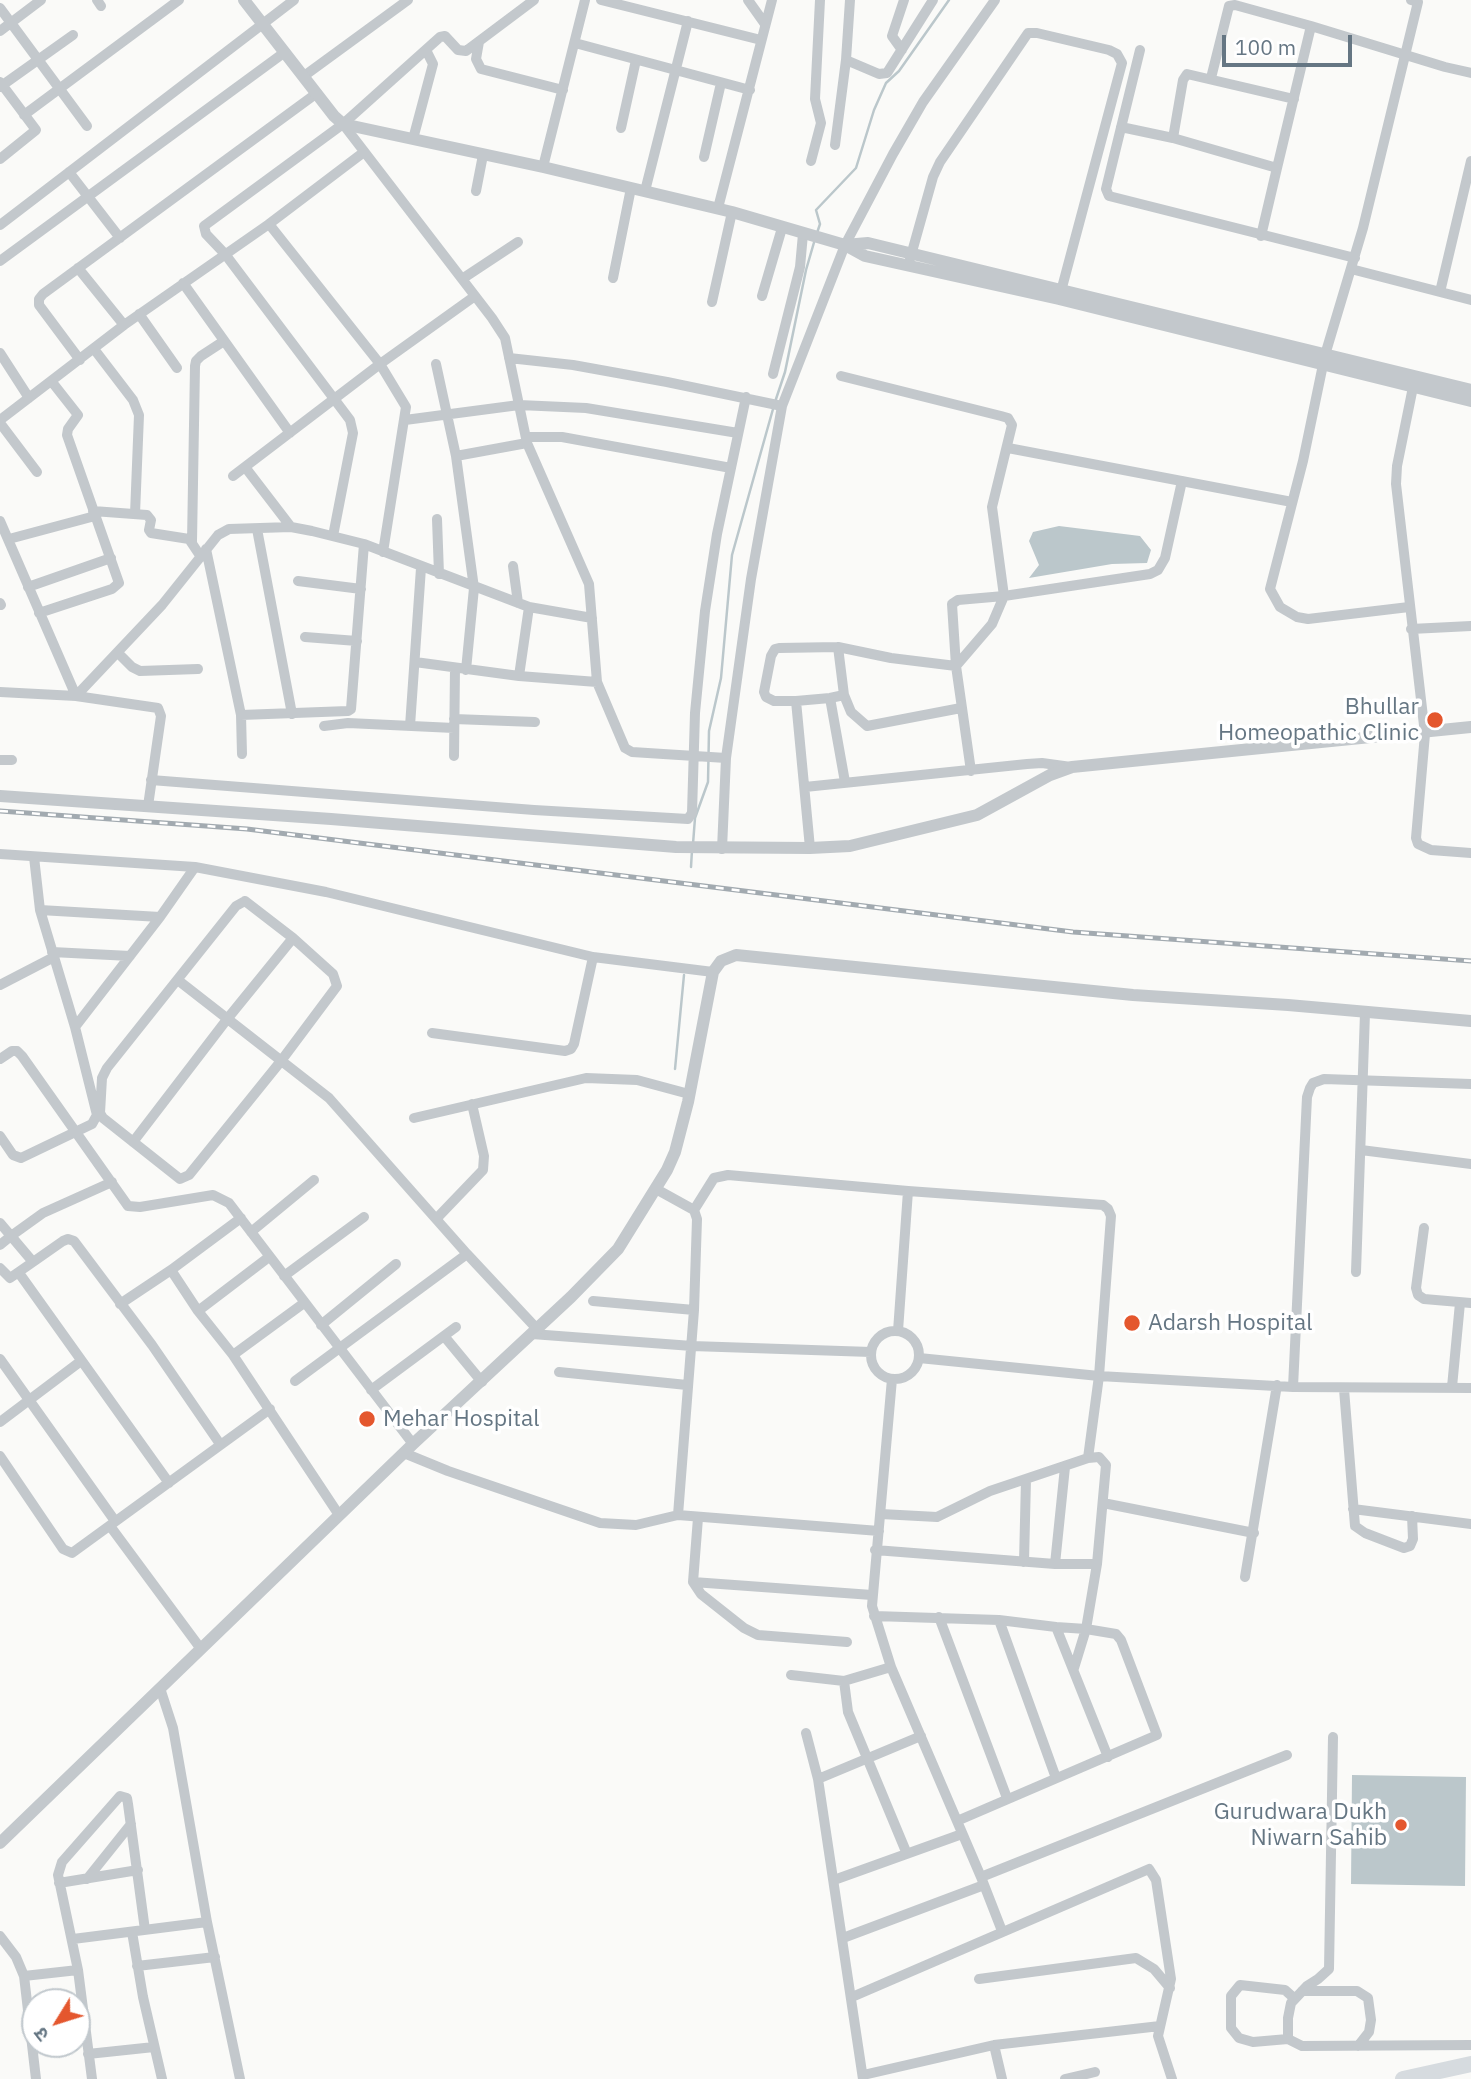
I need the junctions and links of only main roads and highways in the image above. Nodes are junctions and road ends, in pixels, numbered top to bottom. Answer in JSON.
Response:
{"nodes":[{"id":1,"x":1471,"y":2064,"type":"edge"},
{"id":2,"x":1403,"y":2079,"type":"edge"}],
"edges":[{"from":1,"to":2,"type":"main road"}]}
